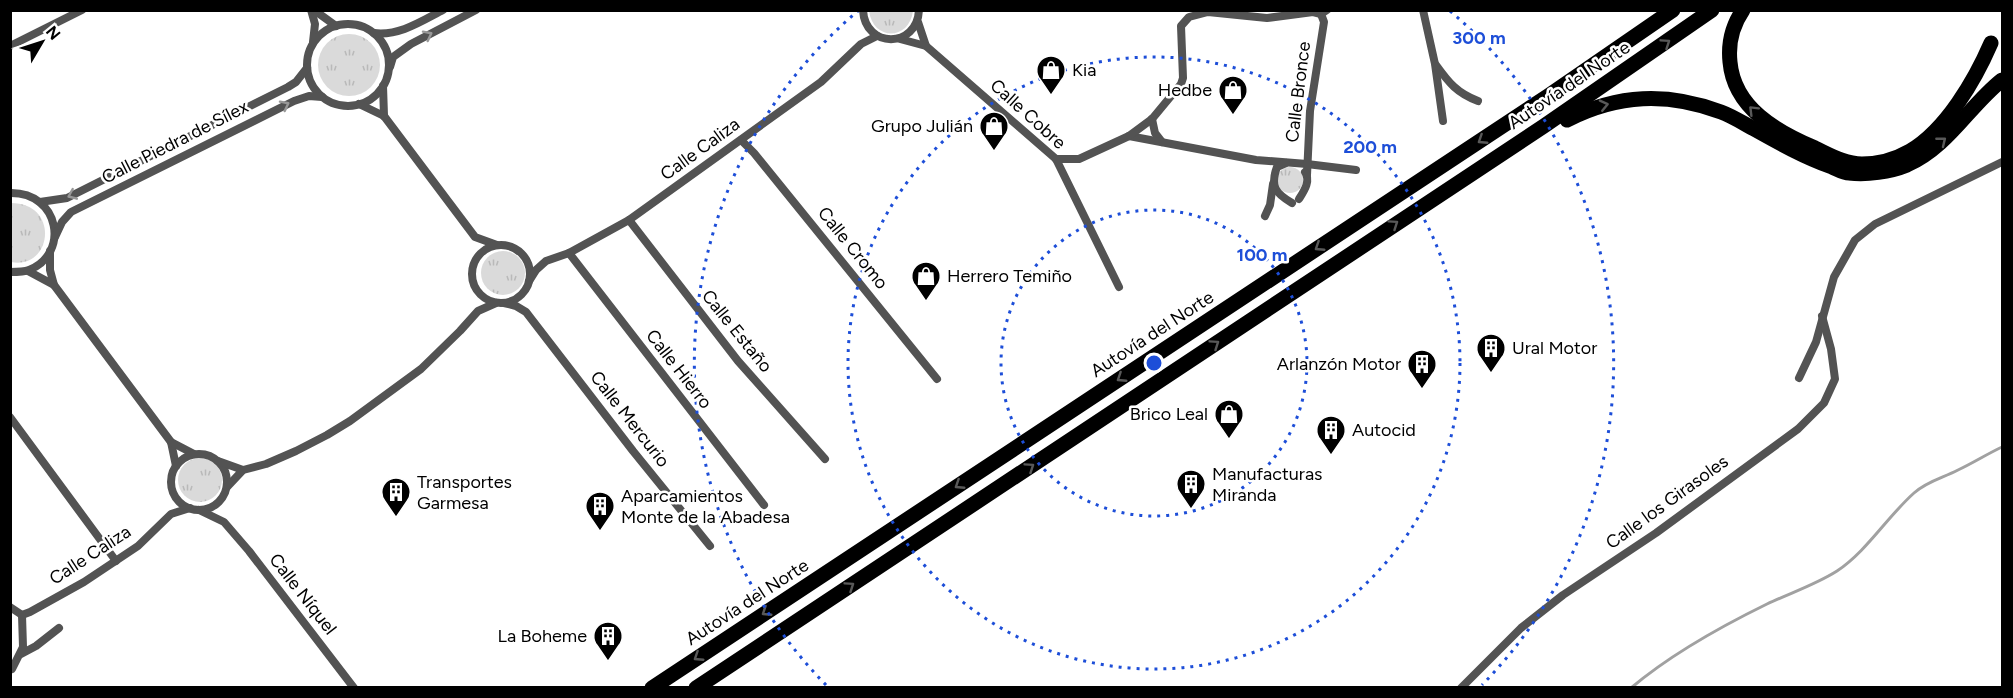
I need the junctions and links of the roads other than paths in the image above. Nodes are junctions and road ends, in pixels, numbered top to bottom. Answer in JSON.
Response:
{"nodes":[{"id":1,"x":82,"y":10,"type":"edge"},
{"id":2,"x":312,"y":10,"type":"edge"},
{"id":3,"x":443,"y":10,"type":"edge"},
{"id":4,"x":476,"y":10,"type":"edge"},
{"id":5,"x":863,"y":10,"type":"edge"},
{"id":6,"x":919,"y":10,"type":"edge"},
{"id":7,"x":1423,"y":10,"type":"edge"},
{"id":8,"x":1673,"y":10,"type":"edge"},
{"id":9,"x":1712,"y":10,"type":"edge"},
{"id":10,"x":1743,"y":10,"type":"edge"},
{"id":11,"x":1324,"y":12,"type":"edge"},
{"id":12,"x":865,"y":22,"type":"junction"},
{"id":13,"x":918,"y":22,"type":"junction"},
{"id":14,"x":336,"y":26,"type":"junction"},
{"id":15,"x":374,"y":33,"type":"junction"},
{"id":16,"x":877,"y":36,"type":"junction"},
{"id":17,"x":900,"y":39,"type":"junction"},
{"id":18,"x":1991,"y":43,"type":"dead end"},
{"id":19,"x":861,"y":44,"type":"junction"},
{"id":20,"x":312,"y":45,"type":"junction"},
{"id":21,"x":10,"y":46,"type":"edge"},
{"id":22,"x":926,"y":46,"type":"junction"},
{"id":23,"x":1435,"y":64,"type":"junction"},
{"id":24,"x":307,"y":68,"type":"junction"},
{"id":25,"x":389,"y":70,"type":"junction"},
{"id":26,"x":2002,"y":80,"type":"edge"},
{"id":27,"x":383,"y":86,"type":"junction"},
{"id":28,"x":322,"y":97,"type":"junction"},
{"id":29,"x":1478,"y":101,"type":"dead end"},
{"id":30,"x":359,"y":104,"type":"junction"},
{"id":31,"x":384,"y":116,"type":"junction"},
{"id":32,"x":1152,"y":119,"type":"junction"},
{"id":33,"x":1443,"y":121,"type":"dead end"},
{"id":34,"x":1129,"y":136,"type":"junction"},
{"id":35,"x":741,"y":140,"type":"junction"},
{"id":36,"x":1162,"y":142,"type":"junction"},
{"id":37,"x":1513,"y":146,"type":"junction"},
{"id":38,"x":1056,"y":159,"type":"junction"},
{"id":39,"x":1256,"y":160,"type":"junction"},
{"id":40,"x":2002,"y":162,"type":"edge"},
{"id":41,"x":1289,"y":163,"type":"junction"},
{"id":42,"x":1307,"y":164,"type":"junction"},
{"id":43,"x":1356,"y":170,"type":"dead end"},
{"id":44,"x":1307,"y":176,"type":"junction"},
{"id":45,"x":1273,"y":181,"type":"junction"},
{"id":46,"x":11,"y":193,"type":"edge"},
{"id":47,"x":40,"y":202,"type":"junction"},
{"id":48,"x":1265,"y":216,"type":"dead end"},
{"id":49,"x":629,"y":220,"type":"junction"},
{"id":50,"x":55,"y":237,"type":"junction"},
{"id":51,"x":475,"y":237,"type":"junction"},
{"id":52,"x":497,"y":245,"type":"junction"},
{"id":53,"x":50,"y":251,"type":"junction"},
{"id":54,"x":521,"y":253,"type":"junction"},
{"id":55,"x":569,"y":253,"type":"junction"},
{"id":56,"x":476,"y":259,"type":"junction"},
{"id":57,"x":546,"y":261,"type":"junction"},
{"id":58,"x":28,"y":271,"type":"junction"},
{"id":59,"x":10,"y":272,"type":"edge"},
{"id":60,"x":529,"y":283,"type":"junction"},
{"id":61,"x":54,"y":285,"type":"junction"},
{"id":62,"x":474,"y":285,"type":"junction"},
{"id":63,"x":1119,"y":287,"type":"dead end"},
{"id":64,"x":500,"y":303,"type":"junction"},
{"id":65,"x":478,"y":311,"type":"junction"},
{"id":66,"x":526,"y":312,"type":"junction"},
{"id":67,"x":1822,"y":316,"type":"junction"},
{"id":68,"x":1800,"y":378,"type":"dead end"},
{"id":69,"x":937,"y":379,"type":"dead end"},
{"id":70,"x":10,"y":417,"type":"edge"},
{"id":71,"x":171,"y":442,"type":"junction"},
{"id":72,"x":194,"y":454,"type":"junction"},
{"id":73,"x":825,"y":459,"type":"dead end"},
{"id":74,"x":218,"y":461,"type":"junction"},
{"id":75,"x":176,"y":466,"type":"junction"},
{"id":76,"x":243,"y":470,"type":"junction"},
{"id":77,"x":227,"y":489,"type":"junction"},
{"id":78,"x":173,"y":492,"type":"junction"},
{"id":79,"x":764,"y":505,"type":"dead end"},
{"id":80,"x":195,"y":509,"type":"junction"},
{"id":81,"x":171,"y":514,"type":"junction"},
{"id":82,"x":224,"y":522,"type":"junction"},
{"id":83,"x":710,"y":546,"type":"dead end"},
{"id":84,"x":116,"y":561,"type":"junction"},
{"id":85,"x":10,"y":606,"type":"edge"},
{"id":86,"x":22,"y":615,"type":"junction"},
{"id":87,"x":59,"y":628,"type":"dead end"},
{"id":88,"x":21,"y":654,"type":"junction"},
{"id":89,"x":12,"y":669,"type":"edge"},
{"id":90,"x":354,"y":687,"type":"edge"},
{"id":91,"x":652,"y":687,"type":"edge"},
{"id":92,"x":696,"y":687,"type":"edge"},
{"id":93,"x":1461,"y":687,"type":"edge"}],
"edges":[{"from":1,"to":21,"type":"street"},
{"from":2,"to":14,"type":"street"},
{"from":2,"to":20,"type":"street"},
{"from":3,"to":15,"type":"street"},
{"from":25,"to":4,"type":"street","one_way":true},
{"from":5,"to":12,"type":"street"},
{"from":6,"to":13,"type":"street"},
{"from":7,"to":23,"type":"street"},
{"from":8,"to":91,"type":"highway","name":"Autovía del Norte","one_way":true},
{"from":37,"to":9,"type":"highway","name":"Autovía del Norte","one_way":true},
{"from":18,"to":10,"type":"highway","one_way":true},
{"from":11,"to":32,"type":"street"},
{"from":11,"to":42,"type":"street","name":"Calle Bronce"},
{"from":12,"to":16,"type":"street"},
{"from":12,"to":19,"type":"street"},
{"from":13,"to":17,"type":"street"},
{"from":13,"to":22,"type":"street"},
{"from":14,"to":15,"type":"street"},
{"from":14,"to":20,"type":"street"},
{"from":15,"to":25,"type":"street"},
{"from":16,"to":17,"type":"street","name":"Calle Cobre"},
{"from":16,"to":19,"type":"street","name":"Calle Caliza"},
{"from":17,"to":22,"type":"street","name":"Calle Cobre"},
{"from":19,"to":35,"type":"street","name":"Calle Caliza"},
{"from":20,"to":24,"type":"street"},
{"from":22,"to":38,"type":"street","name":"Calle Cobre"},
{"from":23,"to":29,"type":"street"},
{"from":23,"to":33,"type":"street"},
{"from":24,"to":28,"type":"street"},
{"from":24,"to":47,"type":"street","name":"Calle Piedra de Sílex","one_way":true},
{"from":25,"to":27,"type":"street"},
{"from":37,"to":26,"type":"highway","one_way":true},
{"from":27,"to":30,"type":"street"},
{"from":27,"to":31,"type":"street"},
{"from":28,"to":30,"type":"street"},
{"from":50,"to":28,"type":"street","name":"Calle Piedra de Sílex","one_way":true},
{"from":30,"to":31,"type":"street"},
{"from":31,"to":51,"type":"street"},
{"from":32,"to":34,"type":"street"},
{"from":32,"to":36,"type":"street"},
{"from":34,"to":36,"type":"street"},
{"from":34,"to":38,"type":"street"},
{"from":35,"to":49,"type":"street","name":"Calle Caliza"},
{"from":35,"to":69,"type":"street","name":"Calle Cromo"},
{"from":36,"to":39,"type":"street"},
{"from":92,"to":37,"type":"highway","name":"Autovía del Norte","one_way":true},
{"from":38,"to":63,"type":"street","name":"Calle Cobre"},
{"from":39,"to":41,"type":"street"},
{"from":39,"to":45,"type":"street"},
{"from":40,"to":67,"type":"street"},
{"from":41,"to":42,"type":"street"},
{"from":41,"to":44,"type":"street","name":"Calle Bronce"},
{"from":41,"to":45,"type":"street"},
{"from":42,"to":43,"type":"street"},
{"from":42,"to":44,"type":"street","name":"Calle Bronce"},
{"from":44,"to":45,"type":"street","name":"Calle Bronce"},
{"from":45,"to":48,"type":"street"},
{"from":46,"to":47,"type":"street"},
{"from":47,"to":50,"type":"street"},
{"from":49,"to":55,"type":"street","name":"Calle Caliza"},
{"from":49,"to":73,"type":"street","name":"Calle Estaño"},
{"from":50,"to":53,"type":"street","name":"Calle Piedra de Sílex"},
{"from":51,"to":52,"type":"street"},
{"from":51,"to":56,"type":"street"},
{"from":52,"to":54,"type":"street"},
{"from":52,"to":56,"type":"street"},
{"from":53,"to":58,"type":"street"},
{"from":53,"to":61,"type":"street"},
{"from":54,"to":57,"type":"street"},
{"from":54,"to":60,"type":"street"},
{"from":55,"to":57,"type":"street","name":"Calle Caliza"},
{"from":55,"to":79,"type":"street","name":"Calle Hierro"},
{"from":56,"to":62,"type":"street"},
{"from":57,"to":60,"type":"street"},
{"from":58,"to":59,"type":"street"},
{"from":58,"to":61,"type":"street"},
{"from":60,"to":64,"type":"street"},
{"from":60,"to":66,"type":"street"},
{"from":61,"to":71,"type":"street"},
{"from":62,"to":64,"type":"street"},
{"from":62,"to":65,"type":"street"},
{"from":64,"to":65,"type":"street"},
{"from":64,"to":66,"type":"street"},
{"from":65,"to":76,"type":"street"},
{"from":66,"to":83,"type":"street","name":"Calle Mercurio"},
{"from":67,"to":68,"type":"street"},
{"from":67,"to":93,"type":"street","name":"Calle los Girasoles"},
{"from":70,"to":84,"type":"street"},
{"from":71,"to":72,"type":"street"},
{"from":71,"to":75,"type":"street"},
{"from":72,"to":74,"type":"street"},
{"from":72,"to":75,"type":"street"},
{"from":74,"to":76,"type":"street"},
{"from":74,"to":77,"type":"street"},
{"from":75,"to":78,"type":"street"},
{"from":76,"to":77,"type":"street"},
{"from":77,"to":80,"type":"street"},
{"from":77,"to":82,"type":"street"},
{"from":78,"to":80,"type":"street"},
{"from":78,"to":81,"type":"street"},
{"from":80,"to":81,"type":"street","name":"Calle Caliza"},
{"from":80,"to":82,"type":"street","name":"Calle Níquel"},
{"from":81,"to":84,"type":"street","name":"Calle Caliza"},
{"from":82,"to":90,"type":"street","name":"Calle Níquel"},
{"from":84,"to":86,"type":"street","name":"Calle Caliza"},
{"from":85,"to":86,"type":"street"},
{"from":86,"to":88,"type":"street"},
{"from":87,"to":88,"type":"street"},
{"from":88,"to":89,"type":"street"}]}
